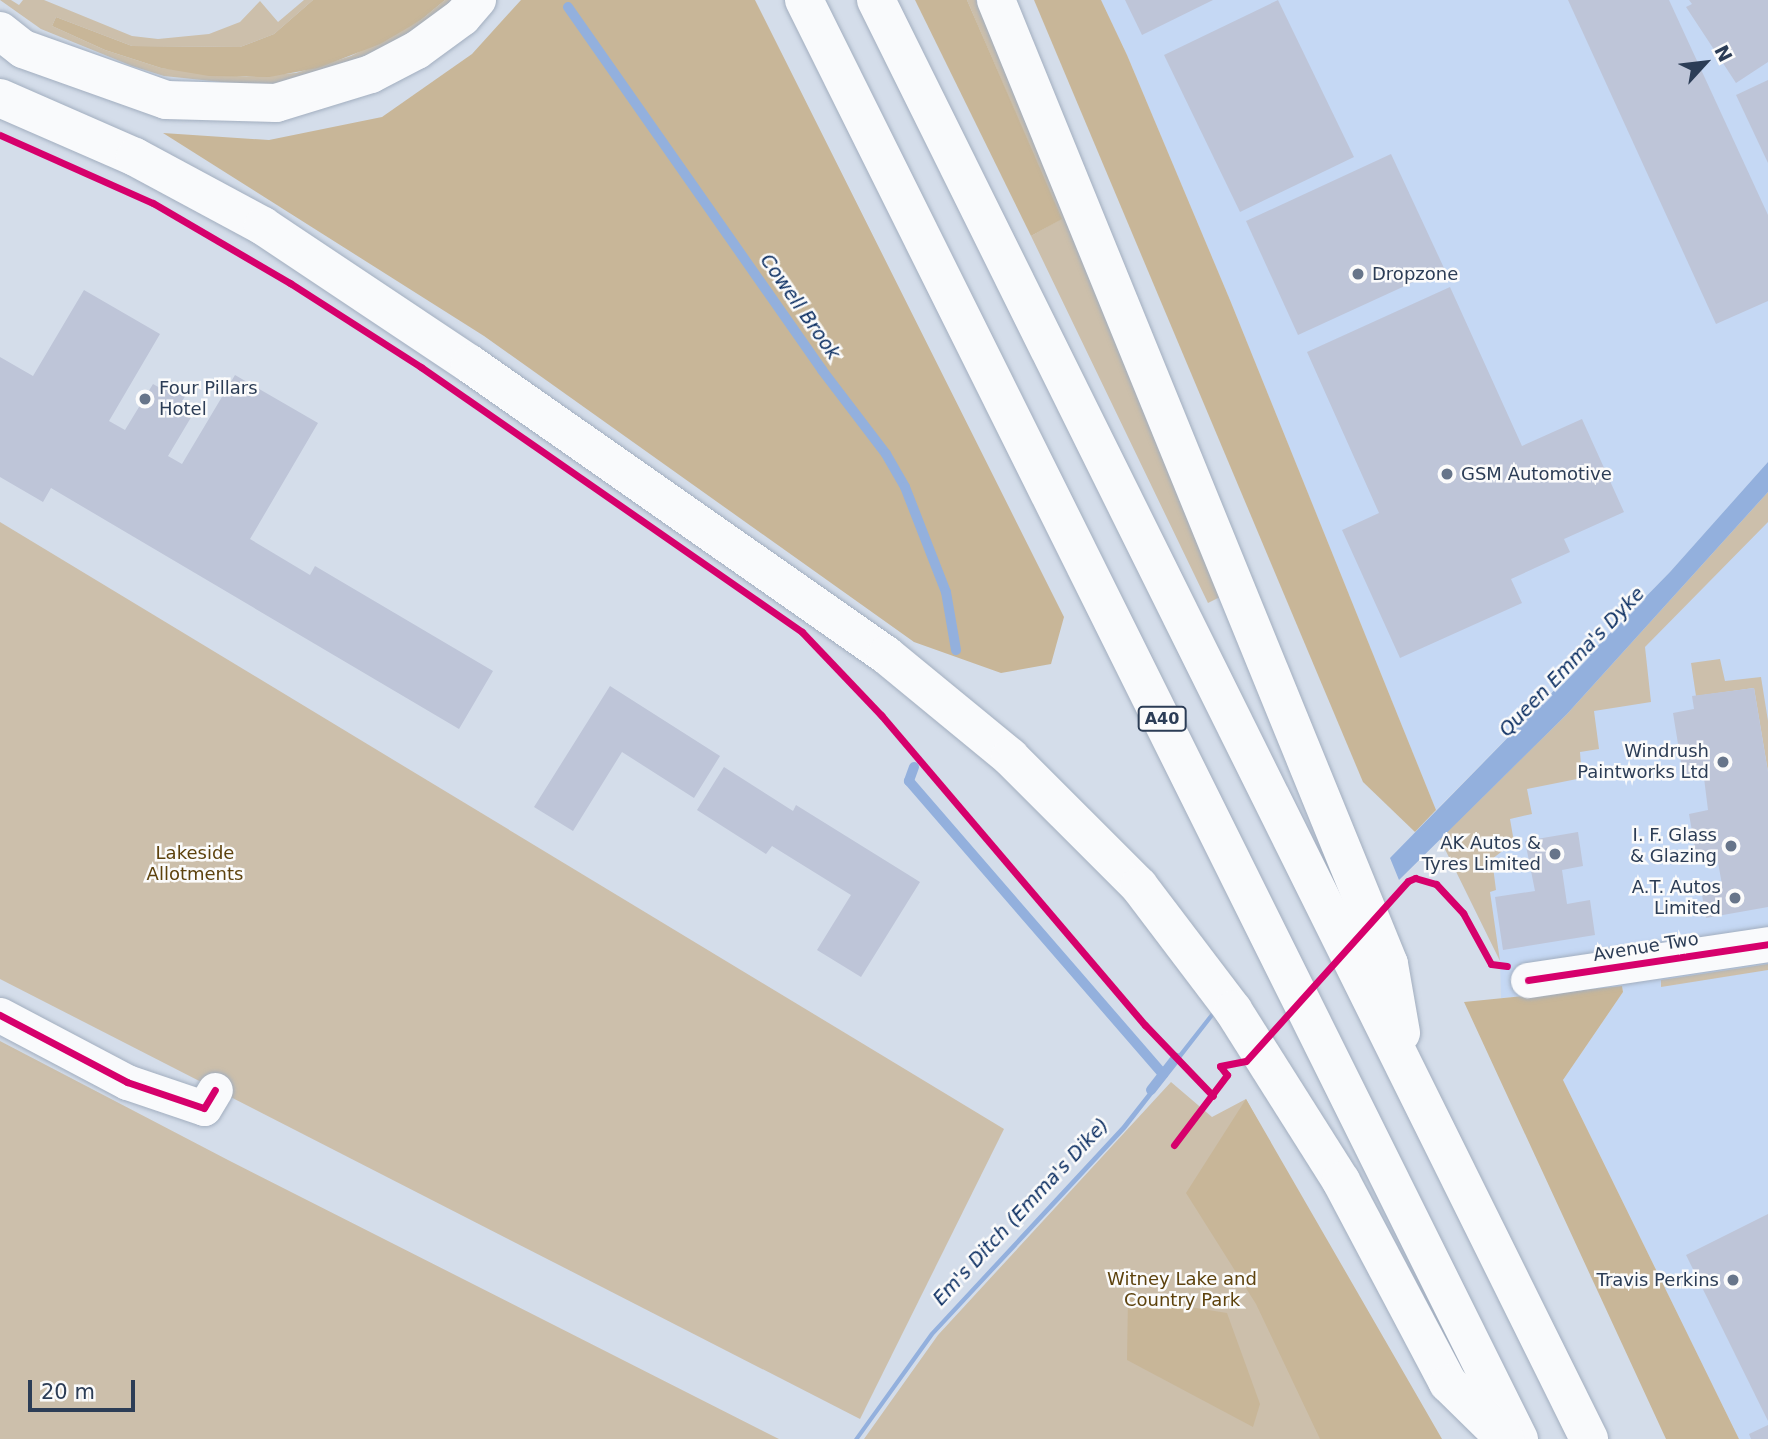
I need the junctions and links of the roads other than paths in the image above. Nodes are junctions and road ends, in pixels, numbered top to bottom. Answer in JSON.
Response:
{"nodes":[{"id":1,"x":477,"y":0,"type":"edge"},
{"id":2,"x":804,"y":0,"type":"edge"},
{"id":3,"x":876,"y":0,"type":"edge"},
{"id":4,"x":996,"y":0,"type":"edge"},
{"id":5,"x":0,"y":31,"type":"edge"},
{"id":6,"x":0,"y":97,"type":"edge"},
{"id":7,"x":1768,"y":944,"type":"edge"},
{"id":8,"x":1528,"y":980,"type":"dead end"},
{"id":9,"x":0,"y":1015,"type":"edge"},
{"id":10,"x":1408,"y":1075,"type":"junction"},
{"id":11,"x":215,"y":1090,"type":"dead end"},
{"id":12,"x":1505,"y":1439,"type":"edge"},
{"id":13,"x":1519,"y":1439,"type":"edge"},
{"id":14,"x":1589,"y":1439,"type":"edge"}],
"edges":[{"from":1,"to":5,"type":"highway"},
{"from":2,"to":13,"type":"highway","number":"A40"},
{"from":3,"to":10,"type":"highway"},
{"from":4,"to":10,"type":"highway"},
{"from":6,"to":12,"type":"highway"},
{"from":7,"to":8,"type":"street","name":"Avenue Two"},
{"from":9,"to":11,"type":"street"},
{"from":10,"to":14,"type":"highway"}]}
